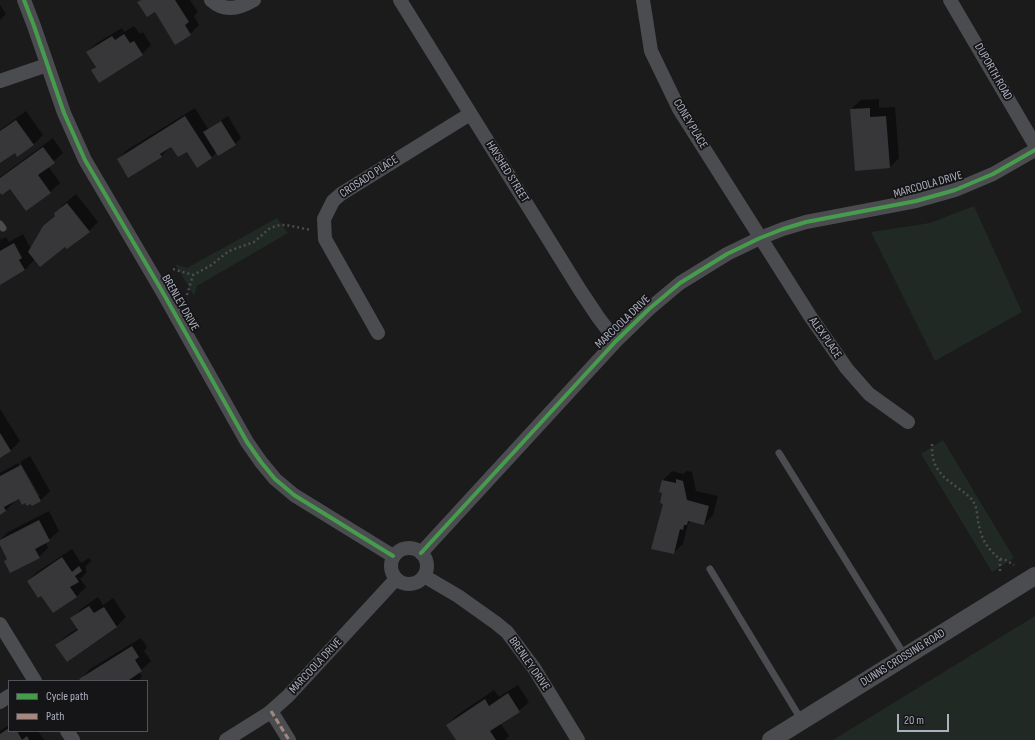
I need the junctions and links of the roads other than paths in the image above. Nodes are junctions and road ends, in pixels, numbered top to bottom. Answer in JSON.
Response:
{"nodes":[{"id":1,"x":24,"y":0,"type":"edge"},
{"id":2,"x":211,"y":0,"type":"edge"},
{"id":3,"x":254,"y":0,"type":"edge"},
{"id":4,"x":400,"y":0,"type":"edge"},
{"id":5,"x":643,"y":0,"type":"edge"},
{"id":6,"x":950,"y":0,"type":"edge"},
{"id":7,"x":47,"y":64,"type":"junction"},
{"id":8,"x":0,"y":81,"type":"edge"},
{"id":9,"x":470,"y":114,"type":"junction"},
{"id":10,"x":1035,"y":145,"type":"edge"},
{"id":11,"x":1035,"y":150,"type":"edge"},
{"id":12,"x":760,"y":238,"type":"junction"},
{"id":13,"x":378,"y":332,"type":"dead end"},
{"id":14,"x":616,"y":341,"type":"junction"},
{"id":15,"x":908,"y":422,"type":"dead end"},
{"id":16,"x":779,"y":453,"type":"dead end"},
{"id":17,"x":422,"y":553,"type":"junction"},
{"id":18,"x":393,"y":556,"type":"junction"},
{"id":19,"x":710,"y":569,"type":"dead end"},
{"id":20,"x":424,"y":576,"type":"junction"},
{"id":21,"x":1035,"y":576,"type":"edge"},
{"id":22,"x":396,"y":579,"type":"junction"},
{"id":23,"x":0,"y":624,"type":"edge"},
{"id":24,"x":905,"y":657,"type":"junction"},
{"id":25,"x":33,"y":680,"type":"edge"},
{"id":26,"x":271,"y":711,"type":"junction"},
{"id":27,"x":802,"y":721,"type":"junction"},
{"id":28,"x":226,"y":740,"type":"edge"},
{"id":29,"x":289,"y":740,"type":"edge"},
{"id":30,"x":578,"y":740,"type":"edge"},
{"id":31,"x":771,"y":740,"type":"edge"}],
"edges":[{"from":1,"to":7,"type":"street","name":"BRENLEY DRIVE"},
{"from":2,"to":3,"type":"street"},
{"from":4,"to":9,"type":"street","name":"HAYSHED STREET"},
{"from":5,"to":12,"type":"street","name":"CONEY PLACE"},
{"from":6,"to":10,"type":"street","name":"DUPORTH ROAD"},
{"from":7,"to":8,"type":"street"},
{"from":7,"to":18,"type":"street","name":"BRENLEY DRIVE"},
{"from":9,"to":13,"type":"street","name":"CROSADO PLACE"},
{"from":9,"to":14,"type":"street","name":"HAYSHED STREET"},
{"from":11,"to":12,"type":"street","name":"MARCOOLA DRIVE"},
{"from":12,"to":14,"type":"street","name":"MARCOOLA DRIVE"},
{"from":12,"to":15,"type":"street","name":"ALEX PLACE"},
{"from":14,"to":17,"type":"street","name":"MARCOOLA DRIVE"},
{"from":16,"to":24,"type":"lane"},
{"from":17,"to":18,"type":"street"},
{"from":17,"to":20,"type":"street"},
{"from":18,"to":22,"type":"street"},
{"from":19,"to":27,"type":"lane"},
{"from":20,"to":22,"type":"street"},
{"from":20,"to":30,"type":"street","name":"BRENLEY DRIVE"},
{"from":21,"to":24,"type":"street","name":"DUNNS CROSSING ROAD"},
{"from":22,"to":26,"type":"street","name":"MARCOOLA DRIVE"},
{"from":23,"to":25,"type":"street"},
{"from":24,"to":27,"type":"street","name":"DUNNS CROSSING ROAD"},
{"from":26,"to":28,"type":"street","name":"MARCOOLA DRIVE"},
{"from":26,"to":29,"type":"street"},
{"from":27,"to":31,"type":"street","name":"DUNNS CROSSING ROAD"}]}
